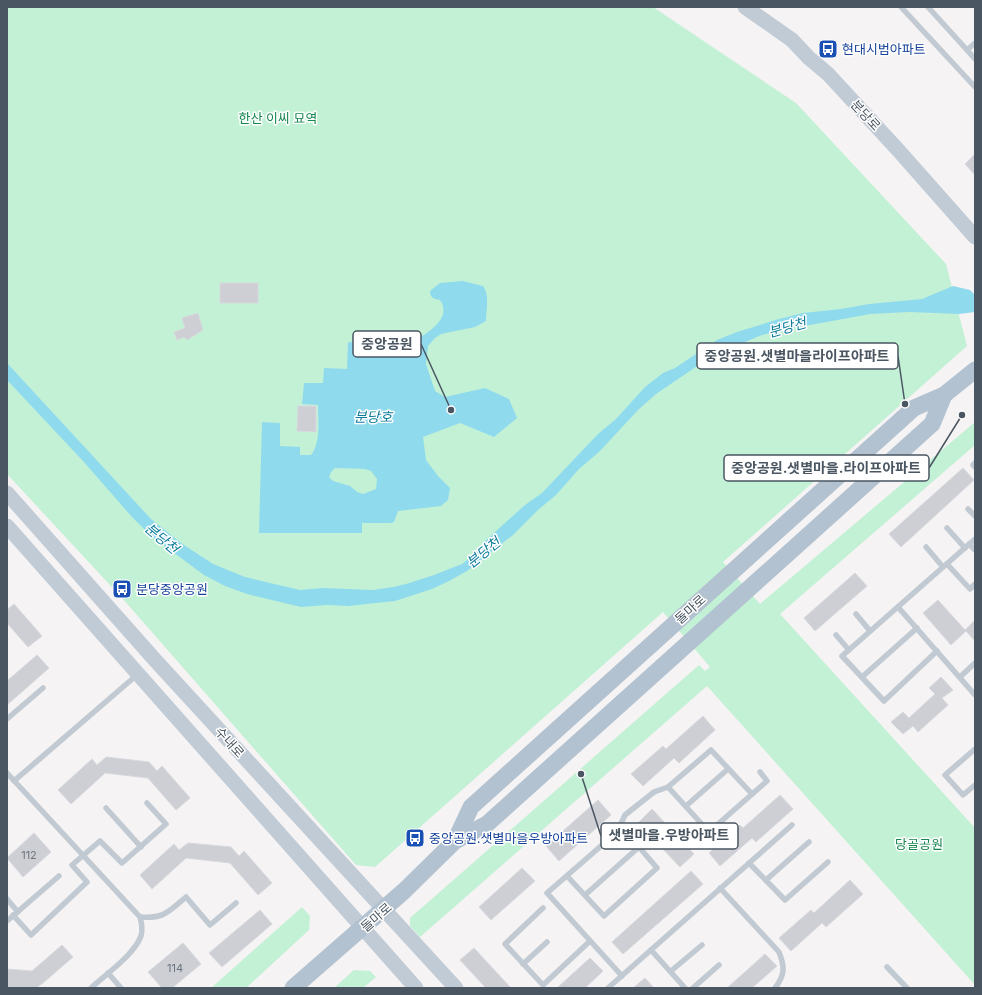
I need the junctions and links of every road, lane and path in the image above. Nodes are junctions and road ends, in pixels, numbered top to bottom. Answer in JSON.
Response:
{"nodes":[{"id":1,"x":745,"y":7,"type":"edge"},
{"id":2,"x":901,"y":7,"type":"edge"},
{"id":3,"x":928,"y":7,"type":"edge"},
{"id":4,"x":975,"y":43,"type":"edge"},
{"id":5,"x":967,"y":50,"type":"junction"},
{"id":6,"x":975,"y":59,"type":"edge"},
{"id":7,"x":975,"y":87,"type":"edge"},
{"id":8,"x":975,"y":237,"type":"edge"},
{"id":9,"x":975,"y":370,"type":"edge"},
{"id":10,"x":944,"y":395,"type":"junction"},
{"id":11,"x":975,"y":463,"type":"edge"},
{"id":12,"x":975,"y":467,"type":"edge"},
{"id":13,"x":7,"y":493,"type":"edge"},
{"id":14,"x":968,"y":509,"type":"dead end"},
{"id":15,"x":975,"y":516,"type":"edge"},
{"id":16,"x":7,"y":526,"type":"edge"},
{"id":17,"x":947,"y":528,"type":"dead end"},
{"id":18,"x":975,"y":539,"type":"edge"},
{"id":19,"x":967,"y":546,"type":"junction"},
{"id":20,"x":926,"y":548,"type":"dead end"},
{"id":21,"x":975,"y":550,"type":"edge"},
{"id":22,"x":945,"y":565,"type":"junction"},
{"id":23,"x":975,"y":584,"type":"edge"},
{"id":24,"x":898,"y":607,"type":"junction"},
{"id":25,"x":856,"y":614,"type":"dead end"},
{"id":26,"x":917,"y":628,"type":"junction"},
{"id":27,"x":870,"y":631,"type":"junction"},
{"id":28,"x":836,"y":635,"type":"dead end"},
{"id":29,"x":849,"y":650,"type":"junction"},
{"id":30,"x":937,"y":651,"type":"junction"},
{"id":31,"x":975,"y":663,"type":"edge"},
{"id":32,"x":138,"y":674,"type":"junction"},
{"id":33,"x":862,"y":677,"type":"junction"},
{"id":34,"x":960,"y":677,"type":"junction"},
{"id":35,"x":43,"y":688,"type":"dead end"},
{"id":36,"x":975,"y":695,"type":"edge"},
{"id":37,"x":7,"y":719,"type":"edge"},
{"id":38,"x":975,"y":749,"type":"edge"},
{"id":39,"x":728,"y":769,"type":"junction"},
{"id":40,"x":760,"y":772,"type":"dead end"},
{"id":41,"x":7,"y":773,"type":"edge"},
{"id":42,"x":14,"y":781,"type":"junction"},
{"id":43,"x":975,"y":785,"type":"edge"},
{"id":44,"x":668,"y":787,"type":"junction"},
{"id":45,"x":752,"y":794,"type":"junction"},
{"id":46,"x":147,"y":803,"type":"dead end"},
{"id":47,"x":686,"y":806,"type":"junction"},
{"id":48,"x":106,"y":808,"type":"dead end"},
{"id":49,"x":792,"y":825,"type":"dead end"},
{"id":50,"x":455,"y":841,"type":"junction"},
{"id":51,"x":809,"y":842,"type":"dead end"},
{"id":52,"x":141,"y":847,"type":"junction"},
{"id":53,"x":82,"y":855,"type":"junction"},
{"id":54,"x":828,"y":862,"type":"dead end"},
{"id":55,"x":749,"y":863,"type":"junction"},
{"id":56,"x":59,"y":876,"type":"dead end"},
{"id":57,"x":567,"y":876,"type":"junction"},
{"id":58,"x":766,"y":880,"type":"junction"},
{"id":59,"x":720,"y":888,"type":"junction"},
{"id":60,"x":585,"y":895,"type":"junction"},
{"id":61,"x":7,"y":899,"type":"edge"},
{"id":62,"x":236,"y":903,"type":"dead end"},
{"id":63,"x":543,"y":908,"type":"dead end"},
{"id":64,"x":384,"y":910,"type":"junction"},
{"id":65,"x":16,"y":914,"type":"junction"},
{"id":66,"x":140,"y":918,"type":"junction"},
{"id":67,"x":7,"y":921,"type":"edge"},
{"id":68,"x":363,"y":928,"type":"junction"},
{"id":69,"x":590,"y":941,"type":"junction"},
{"id":70,"x":547,"y":942,"type":"dead end"},
{"id":71,"x":702,"y":945,"type":"dead end"},
{"id":72,"x":651,"y":950,"type":"junction"},
{"id":73,"x":523,"y":964,"type":"junction"},
{"id":74,"x":719,"y":965,"type":"dead end"},
{"id":75,"x":887,"y":967,"type":"dead end"},
{"id":76,"x":108,"y":972,"type":"junction"},
{"id":77,"x":671,"y":972,"type":"junction"},
{"id":78,"x":622,"y":976,"type":"junction"},
{"id":79,"x":91,"y":988,"type":"edge"},
{"id":80,"x":121,"y":988,"type":"edge"},
{"id":81,"x":293,"y":988,"type":"edge"},
{"id":82,"x":416,"y":988,"type":"edge"},
{"id":83,"x":456,"y":988,"type":"edge"},
{"id":84,"x":608,"y":988,"type":"edge"},
{"id":85,"x":685,"y":988,"type":"edge"},
{"id":86,"x":693,"y":988,"type":"edge"},
{"id":87,"x":775,"y":988,"type":"edge"},
{"id":88,"x":907,"y":988,"type":"edge"}],
"edges":[{"from":1,"to":8,"type":"main road","name":"분당로"},
{"from":2,"to":7,"type":"lane"},
{"from":3,"to":5,"type":"lane"},
{"from":4,"to":5,"type":"lane"},
{"from":5,"to":6,"type":"lane"},
{"from":9,"to":10,"type":"main road","name":"돌마로"},
{"from":10,"to":50,"type":"main road","name":"돌마로"},
{"from":10,"to":50,"type":"main road","name":"돌마로"},
{"from":11,"to":12,"type":"lane"},
{"from":13,"to":64,"type":"main road","name":"수내로"},
{"from":14,"to":15,"type":"lane"},
{"from":16,"to":32,"type":"main road","name":"수내로"},
{"from":17,"to":19,"type":"lane"},
{"from":18,"to":19,"type":"lane"},
{"from":19,"to":21,"type":"lane"},
{"from":19,"to":22,"type":"lane"},
{"from":20,"to":22,"type":"lane"},
{"from":22,"to":23,"type":"lane"},
{"from":22,"to":24,"type":"lane"},
{"from":24,"to":26,"type":"lane"},
{"from":24,"to":27,"type":"lane"},
{"from":25,"to":27,"type":"lane"},
{"from":26,"to":30,"type":"lane"},
{"from":26,"to":33,"type":"lane"},
{"from":27,"to":29,"type":"lane"},
{"from":28,"to":29,"type":"lane"},
{"from":29,"to":33,"type":"lane"},
{"from":30,"to":33,"type":"lane"},
{"from":30,"to":34,"type":"lane"},
{"from":31,"to":34,"type":"lane"},
{"from":32,"to":42,"type":"lane"},
{"from":32,"to":68,"type":"main road","name":"수내로"},
{"from":34,"to":36,"type":"lane"},
{"from":35,"to":37,"type":"lane"},
{"from":38,"to":43,"type":"lane"},
{"from":39,"to":44,"type":"lane"},
{"from":39,"to":45,"type":"lane"},
{"from":39,"to":47,"type":"lane"},
{"from":40,"to":45,"type":"lane"},
{"from":41,"to":42,"type":"lane"},
{"from":42,"to":53,"type":"lane"},
{"from":44,"to":47,"type":"lane"},
{"from":44,"to":57,"type":"lane"},
{"from":45,"to":47,"type":"lane"},
{"from":46,"to":52,"type":"lane"},
{"from":48,"to":52,"type":"lane"},
{"from":49,"to":55,"type":"lane"},
{"from":50,"to":64,"type":"main road","name":"돌마로"},
{"from":51,"to":58,"type":"lane"},
{"from":52,"to":53,"type":"lane"},
{"from":53,"to":65,"type":"lane"},
{"from":53,"to":66,"type":"lane"},
{"from":54,"to":58,"type":"lane"},
{"from":55,"to":58,"type":"lane"},
{"from":55,"to":59,"type":"lane"},
{"from":56,"to":65,"type":"lane"},
{"from":57,"to":60,"type":"lane"},
{"from":57,"to":69,"type":"lane"},
{"from":59,"to":72,"type":"lane"},
{"from":59,"to":87,"type":"lane"},
{"from":60,"to":60,"type":"lane"},
{"from":61,"to":65,"type":"lane"},
{"from":62,"to":66,"type":"lane"},
{"from":63,"to":73,"type":"lane"},
{"from":64,"to":68,"type":"main road","name":"돌마로"},
{"from":64,"to":83,"type":"main road","name":"수내로"},
{"from":65,"to":67,"type":"lane"},
{"from":66,"to":76,"type":"lane"},
{"from":68,"to":81,"type":"main road","name":"돌마로"},
{"from":68,"to":82,"type":"main road","name":"수내로"},
{"from":69,"to":73,"type":"lane"},
{"from":69,"to":78,"type":"lane"},
{"from":70,"to":73,"type":"lane"},
{"from":71,"to":77,"type":"lane"},
{"from":72,"to":77,"type":"lane"},
{"from":72,"to":78,"type":"lane"},
{"from":74,"to":86,"type":"lane"},
{"from":75,"to":88,"type":"lane"},
{"from":76,"to":79,"type":"lane"},
{"from":76,"to":80,"type":"lane"},
{"from":77,"to":85,"type":"lane"},
{"from":78,"to":84,"type":"lane"}]}
